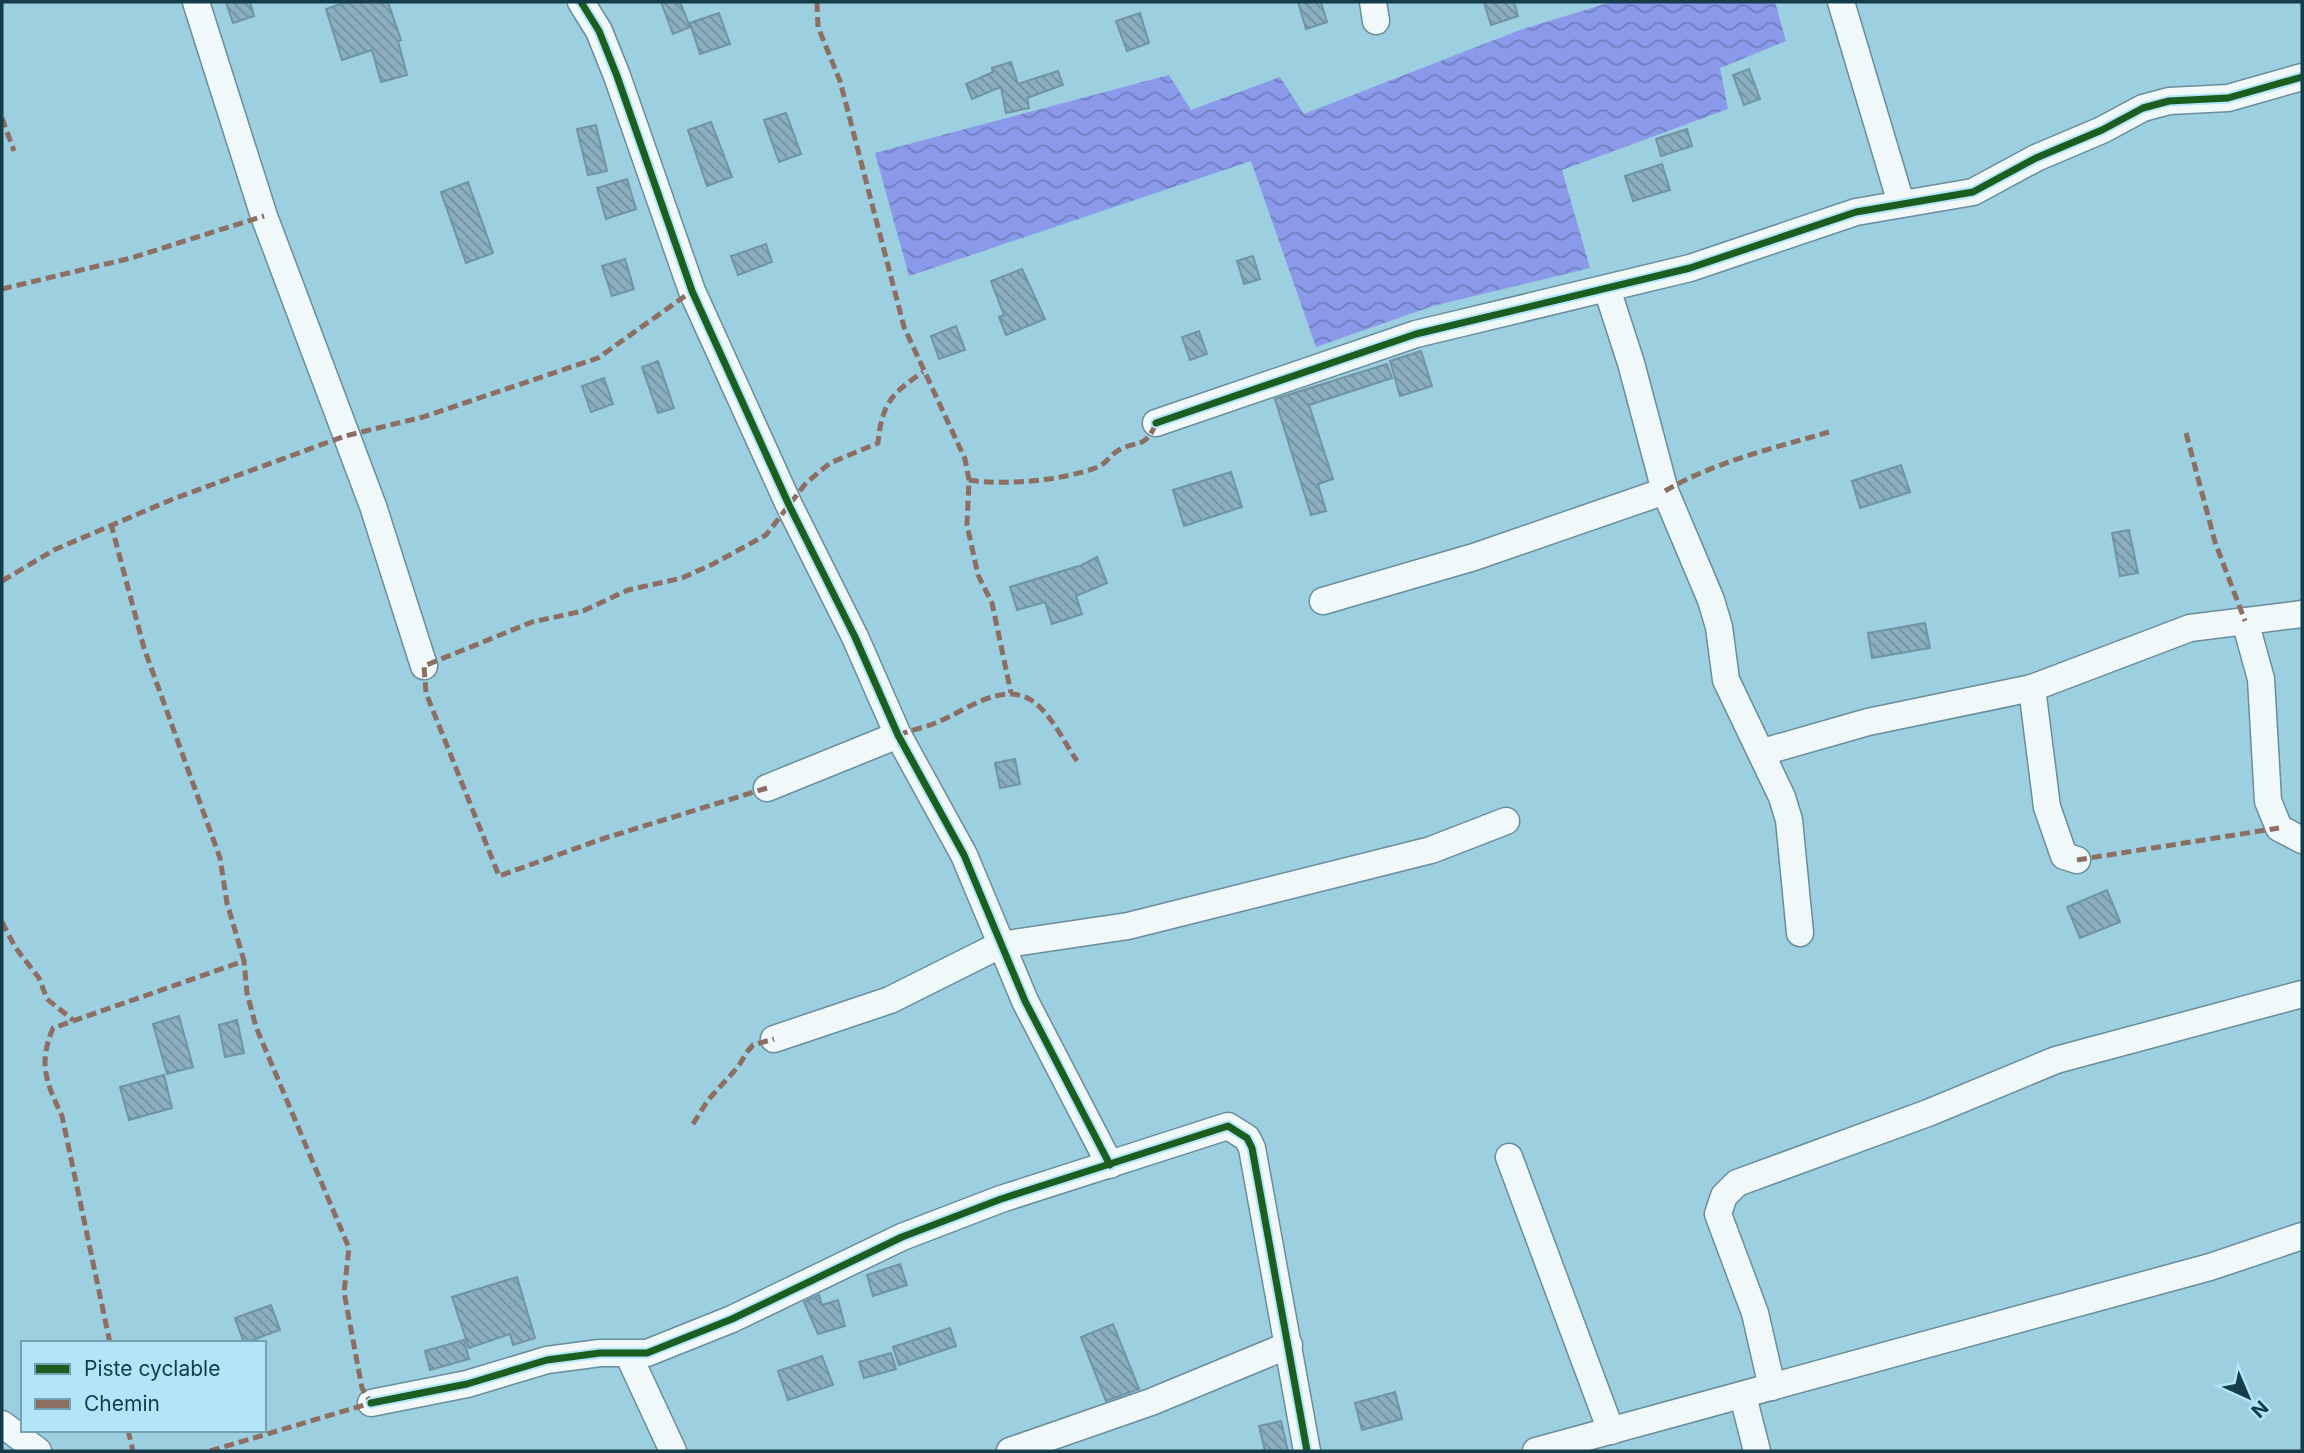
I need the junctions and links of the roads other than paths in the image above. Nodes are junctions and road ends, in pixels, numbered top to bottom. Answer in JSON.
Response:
{"nodes":[{"id":1,"x":197,"y":2,"type":"edge"},
{"id":2,"x":581,"y":2,"type":"edge"},
{"id":3,"x":1841,"y":2,"type":"edge"},
{"id":4,"x":2302,"y":77,"type":"edge"},
{"id":5,"x":1901,"y":203,"type":"junction"},
{"id":6,"x":1608,"y":289,"type":"junction"},
{"id":7,"x":1156,"y":423,"type":"dead end"},
{"id":8,"x":1665,"y":491,"type":"junction"},
{"id":9,"x":1323,"y":601,"type":"dead end"},
{"id":10,"x":2302,"y":614,"type":"edge"},
{"id":11,"x":2245,"y":621,"type":"junction"},
{"id":12,"x":424,"y":666,"type":"dead end"},
{"id":13,"x":2032,"y":688,"type":"junction"},
{"id":14,"x":898,"y":735,"type":"junction"},
{"id":15,"x":1763,"y":752,"type":"junction"},
{"id":16,"x":767,"y":788,"type":"dead end"},
{"id":17,"x":1506,"y":821,"type":"dead end"},
{"id":18,"x":2302,"y":840,"type":"edge"},
{"id":19,"x":2077,"y":860,"type":"dead end"},
{"id":20,"x":1800,"y":933,"type":"dead end"},
{"id":21,"x":1000,"y":945,"type":"junction"},
{"id":22,"x":2302,"y":994,"type":"edge"},
{"id":23,"x":774,"y":1039,"type":"dead end"},
{"id":24,"x":1509,"y":1157,"type":"dead end"},
{"id":25,"x":1110,"y":1165,"type":"junction"},
{"id":26,"x":2302,"y":1236,"type":"edge"},
{"id":27,"x":1289,"y":1345,"type":"junction"},
{"id":28,"x":628,"y":1354,"type":"junction"},
{"id":29,"x":1772,"y":1387,"type":"junction"},
{"id":30,"x":1743,"y":1396,"type":"junction"},
{"id":31,"x":371,"y":1403,"type":"dead end"},
{"id":32,"x":2,"y":1424,"type":"edge"},
{"id":33,"x":1611,"y":1431,"type":"junction"},
{"id":34,"x":38,"y":1451,"type":"edge"},
{"id":35,"x":673,"y":1451,"type":"edge"},
{"id":36,"x":1010,"y":1451,"type":"edge"},
{"id":37,"x":1307,"y":1451,"type":"edge"},
{"id":38,"x":1536,"y":1451,"type":"edge"},
{"id":39,"x":1757,"y":1451,"type":"edge"}],
"edges":[{"from":1,"to":12,"type":"street"},
{"from":2,"to":14,"type":"street"},
{"from":3,"to":5,"type":"street"},
{"from":4,"to":5,"type":"street"},
{"from":5,"to":6,"type":"street"},
{"from":6,"to":7,"type":"street"},
{"from":6,"to":8,"type":"street"},
{"from":8,"to":9,"type":"street"},
{"from":8,"to":15,"type":"street"},
{"from":10,"to":11,"type":"street"},
{"from":11,"to":13,"type":"street"},
{"from":11,"to":18,"type":"street"},
{"from":13,"to":15,"type":"street"},
{"from":13,"to":19,"type":"street"},
{"from":14,"to":16,"type":"street"},
{"from":14,"to":21,"type":"street"},
{"from":15,"to":20,"type":"street"},
{"from":17,"to":21,"type":"street"},
{"from":21,"to":23,"type":"street"},
{"from":21,"to":25,"type":"street"},
{"from":22,"to":29,"type":"street"},
{"from":24,"to":33,"type":"street"},
{"from":25,"to":27,"type":"street"},
{"from":25,"to":28,"type":"street"},
{"from":26,"to":29,"type":"street"},
{"from":27,"to":36,"type":"street"},
{"from":27,"to":37,"type":"street"},
{"from":28,"to":31,"type":"street"},
{"from":28,"to":35,"type":"street"},
{"from":29,"to":30,"type":"street"},
{"from":30,"to":33,"type":"street"},
{"from":30,"to":39,"type":"street"},
{"from":32,"to":34,"type":"street"},
{"from":33,"to":38,"type":"street"}]}
